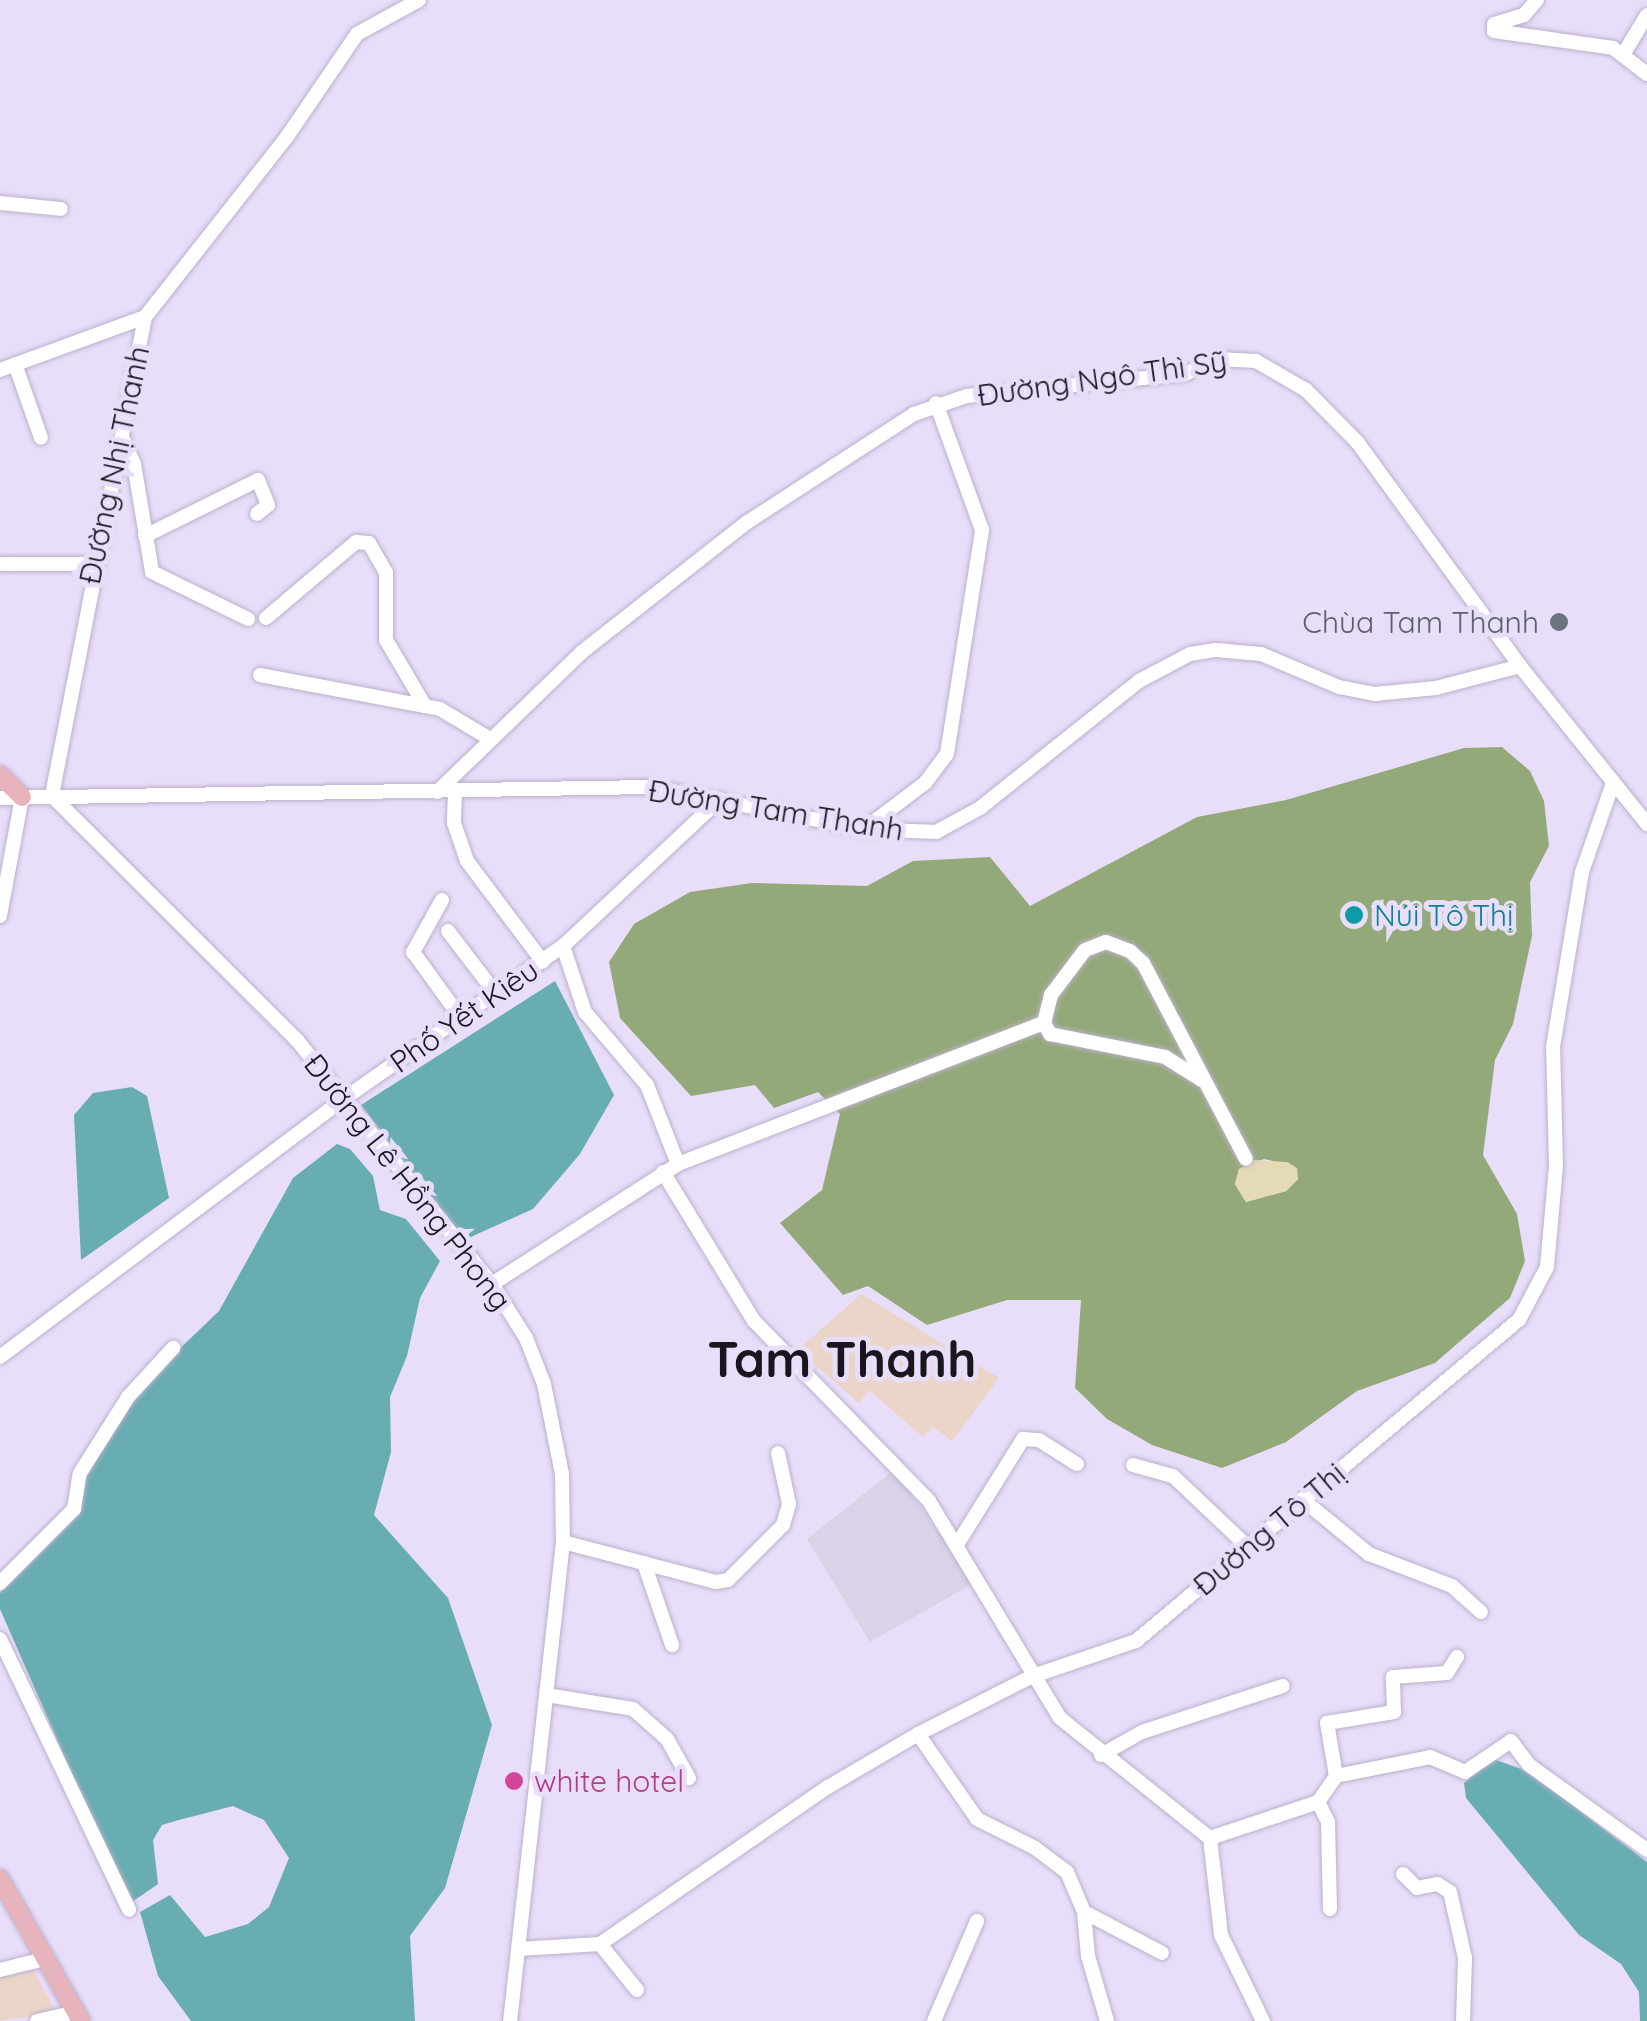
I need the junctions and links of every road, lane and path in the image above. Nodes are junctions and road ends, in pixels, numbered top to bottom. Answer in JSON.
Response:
{"nodes":[{"id":1,"x":419,"y":0,"type":"edge"},
{"id":2,"x":1537,"y":0,"type":"edge"},
{"id":3,"x":1647,"y":15,"type":"edge"},
{"id":4,"x":1624,"y":53,"type":"junction"},
{"id":5,"x":1647,"y":74,"type":"edge"},
{"id":6,"x":0,"y":204,"type":"edge"},
{"id":7,"x":62,"y":209,"type":"dead end"},
{"id":8,"x":145,"y":317,"type":"junction"},
{"id":9,"x":15,"y":364,"type":"junction"},
{"id":10,"x":0,"y":370,"type":"edge"},
{"id":11,"x":936,"y":403,"type":"junction"},
{"id":12,"x":122,"y":437,"type":"junction"},
{"id":13,"x":41,"y":438,"type":"dead end"},
{"id":14,"x":257,"y":514,"type":"dead end"},
{"id":15,"x":145,"y":536,"type":"junction"},
{"id":16,"x":0,"y":564,"type":"edge"},
{"id":17,"x":93,"y":564,"type":"junction"},
{"id":18,"x":248,"y":618,"type":"dead end"},
{"id":19,"x":266,"y":618,"type":"dead end"},
{"id":20,"x":1520,"y":666,"type":"junction"},
{"id":21,"x":260,"y":675,"type":"dead end"},
{"id":22,"x":425,"y":706,"type":"junction"},
{"id":23,"x":487,"y":738,"type":"junction"},
{"id":24,"x":0,"y":775,"type":"edge"},
{"id":25,"x":1612,"y":786,"type":"junction"},
{"id":26,"x":454,"y":791,"type":"junction"},
{"id":27,"x":438,"y":792,"type":"junction"},
{"id":28,"x":52,"y":796,"type":"junction"},
{"id":29,"x":22,"y":797,"type":"junction"},
{"id":30,"x":0,"y":798,"type":"edge"},
{"id":31,"x":720,"y":799,"type":"junction"},
{"id":32,"x":1647,"y":824,"type":"edge"},
{"id":33,"x":864,"y":829,"type":"junction"},
{"id":34,"x":442,"y":900,"type":"dead end"},
{"id":35,"x":0,"y":916,"type":"edge"},
{"id":36,"x":448,"y":931,"type":"dead end"},
{"id":37,"x":563,"y":946,"type":"junction"},
{"id":38,"x":543,"y":962,"type":"junction"},
{"id":39,"x":496,"y":994,"type":"junction"},
{"id":40,"x":460,"y":1018,"type":"junction"},
{"id":41,"x":1044,"y":1023,"type":"junction"},
{"id":42,"x":1207,"y":1084,"type":"junction"},
{"id":43,"x":345,"y":1098,"type":"junction"},
{"id":44,"x":1246,"y":1159,"type":"dead end"},
{"id":45,"x":678,"y":1164,"type":"junction"},
{"id":46,"x":663,"y":1172,"type":"junction"},
{"id":47,"x":492,"y":1284,"type":"junction"},
{"id":48,"x":173,"y":1348,"type":"dead end"},
{"id":49,"x":0,"y":1358,"type":"edge"},
{"id":50,"x":778,"y":1452,"type":"dead end"},
{"id":51,"x":1077,"y":1464,"type":"dead end"},
{"id":52,"x":1132,"y":1466,"type":"dead end"},
{"id":53,"x":1302,"y":1500,"type":"junction"},
{"id":54,"x":563,"y":1542,"type":"junction"},
{"id":55,"x":958,"y":1544,"type":"junction"},
{"id":56,"x":1247,"y":1546,"type":"junction"},
{"id":57,"x":644,"y":1564,"type":"junction"},
{"id":58,"x":0,"y":1583,"type":"edge"},
{"id":59,"x":1481,"y":1612,"type":"dead end"},
{"id":60,"x":0,"y":1639,"type":"edge"},
{"id":61,"x":672,"y":1645,"type":"dead end"},
{"id":62,"x":1457,"y":1658,"type":"dead end"},
{"id":63,"x":1032,"y":1676,"type":"junction"},
{"id":64,"x":1284,"y":1686,"type":"dead end"},
{"id":65,"x":546,"y":1695,"type":"junction"},
{"id":66,"x":918,"y":1734,"type":"junction"},
{"id":67,"x":1100,"y":1754,"type":"junction"},
{"id":68,"x":1336,"y":1776,"type":"junction"},
{"id":69,"x":690,"y":1778,"type":"dead end"},
{"id":70,"x":1318,"y":1802,"type":"junction"},
{"id":71,"x":1210,"y":1838,"type":"junction"},
{"id":72,"x":1647,"y":1850,"type":"edge"},
{"id":73,"x":1403,"y":1874,"type":"dead end"},
{"id":74,"x":1,"y":1882,"type":"edge"},
{"id":75,"x":1330,"y":1909,"type":"dead end"},
{"id":76,"x":129,"y":1910,"type":"dead end"},
{"id":77,"x":1084,"y":1912,"type":"junction"},
{"id":78,"x":977,"y":1921,"type":"dead end"},
{"id":79,"x":600,"y":1944,"type":"junction"},
{"id":80,"x":518,"y":1949,"type":"junction"},
{"id":81,"x":1162,"y":1953,"type":"dead end"},
{"id":82,"x":48,"y":1958,"type":"junction"},
{"id":83,"x":0,"y":1970,"type":"edge"},
{"id":84,"x":637,"y":1990,"type":"dead end"},
{"id":85,"x":78,"y":2016,"type":"edge"},
{"id":86,"x":37,"y":2021,"type":"edge"},
{"id":87,"x":510,"y":2021,"type":"edge"},
{"id":88,"x":934,"y":2021,"type":"edge"},
{"id":89,"x":1107,"y":2021,"type":"edge"},
{"id":90,"x":1263,"y":2021,"type":"edge"},
{"id":91,"x":1463,"y":2021,"type":"edge"}],
"edges":[{"from":1,"to":8,"type":"street","name":"Đường Nhị Thanh"},
{"from":2,"to":4,"type":"street"},
{"from":3,"to":4,"type":"street"},
{"from":4,"to":5,"type":"street"},
{"from":6,"to":7,"type":"street"},
{"from":8,"to":9,"type":"street"},
{"from":8,"to":12,"type":"street","name":"Đường Nhị Thanh"},
{"from":9,"to":10,"type":"street"},
{"from":9,"to":13,"type":"street"},
{"from":11,"to":20,"type":"street","name":"Đường Ngô Thì Sỹ"},
{"from":11,"to":23,"type":"street","name":"Đường Ngô Thì Sỹ"},
{"from":11,"to":33,"type":"street"},
{"from":12,"to":15,"type":"street"},
{"from":12,"to":17,"type":"street","name":"Đường Nhị Thanh"},
{"from":14,"to":15,"type":"street"},
{"from":15,"to":18,"type":"street"},
{"from":16,"to":17,"type":"street"},
{"from":17,"to":28,"type":"street","name":"Đường Nhị Thanh"},
{"from":19,"to":22,"type":"street"},
{"from":20,"to":25,"type":"street"},
{"from":20,"to":33,"type":"street","name":"Đường Tam Thanh"},
{"from":21,"to":22,"type":"street"},
{"from":22,"to":23,"type":"street"},
{"from":23,"to":27,"type":"street","name":"Đường Ngô Thì Sỹ"},
{"from":24,"to":29,"type":"main road"},
{"from":25,"to":32,"type":"street"},
{"from":25,"to":53,"type":"street","name":"Đường Tô Thị"},
{"from":26,"to":27,"type":"street","name":"Đường Tam Thanh"},
{"from":26,"to":31,"type":"street","name":"Đường Tam Thanh"},
{"from":26,"to":38,"type":"street"},
{"from":27,"to":28,"type":"street","name":"Đường Tam Thanh"},
{"from":28,"to":29,"type":"street","name":"Đường Tam Thanh"},
{"from":28,"to":43,"type":"street","name":"Đường Lê Hồng Phong"},
{"from":29,"to":30,"type":"street","name":"Đường Tam Thanh"},
{"from":29,"to":35,"type":"street"},
{"from":31,"to":33,"type":"street","name":"Đường Tam Thanh"},
{"from":31,"to":37,"type":"street","name":"Phố Yết Kiêu"},
{"from":34,"to":40,"type":"street"},
{"from":36,"to":39,"type":"street"},
{"from":37,"to":38,"type":"street","name":"Phố Yết Kiêu"},
{"from":37,"to":45,"type":"street"},
{"from":38,"to":39,"type":"street","name":"Phố Yết Kiêu"},
{"from":39,"to":40,"type":"street","name":"Phố Yết Kiêu"},
{"from":40,"to":43,"type":"street","name":"Phố Yết Kiêu"},
{"from":41,"to":42,"type":"street"},
{"from":41,"to":42,"type":"street"},
{"from":41,"to":45,"type":"street"},
{"from":42,"to":44,"type":"street"},
{"from":43,"to":47,"type":"street","name":"Đường Lê Hồng Phong"},
{"from":43,"to":49,"type":"street","name":"Phố Yết Kiêu"},
{"from":45,"to":46,"type":"street"},
{"from":46,"to":47,"type":"street"},
{"from":46,"to":55,"type":"street"},
{"from":47,"to":54,"type":"street","name":"Đường Lê Hồng Phong"},
{"from":48,"to":58,"type":"street"},
{"from":50,"to":57,"type":"street"},
{"from":51,"to":55,"type":"street"},
{"from":52,"to":56,"type":"street"},
{"from":53,"to":56,"type":"street","name":"Đường Tô Thị"},
{"from":53,"to":59,"type":"street"},
{"from":54,"to":57,"type":"street"},
{"from":54,"to":65,"type":"street","name":"Đường Lê Hồng Phong"},
{"from":55,"to":63,"type":"street"},
{"from":56,"to":63,"type":"street","name":"Đường Tô Thị"},
{"from":57,"to":61,"type":"street"},
{"from":60,"to":76,"type":"street"},
{"from":62,"to":68,"type":"street"},
{"from":63,"to":66,"type":"street","name":"Đường Tô Thị"},
{"from":63,"to":67,"type":"street"},
{"from":64,"to":67,"type":"street"},
{"from":65,"to":69,"type":"street"},
{"from":65,"to":80,"type":"street","name":"Đường Lê Hồng Phong"},
{"from":66,"to":77,"type":"street"},
{"from":66,"to":79,"type":"street","name":"Đường Tô Thị"},
{"from":67,"to":71,"type":"street"},
{"from":68,"to":70,"type":"street"},
{"from":68,"to":72,"type":"street"},
{"from":70,"to":71,"type":"street"},
{"from":70,"to":75,"type":"street"},
{"from":71,"to":90,"type":"street"},
{"from":73,"to":91,"type":"street"},
{"from":74,"to":82,"type":"main road"},
{"from":77,"to":81,"type":"street"},
{"from":77,"to":89,"type":"street"},
{"from":78,"to":88,"type":"street"},
{"from":79,"to":80,"type":"street"},
{"from":79,"to":84,"type":"street"},
{"from":80,"to":87,"type":"street","name":"Đường Lê Hồng Phong"},
{"from":82,"to":83,"type":"street"},
{"from":82,"to":85,"type":"main road"},
{"from":85,"to":86,"type":"street"}]}
